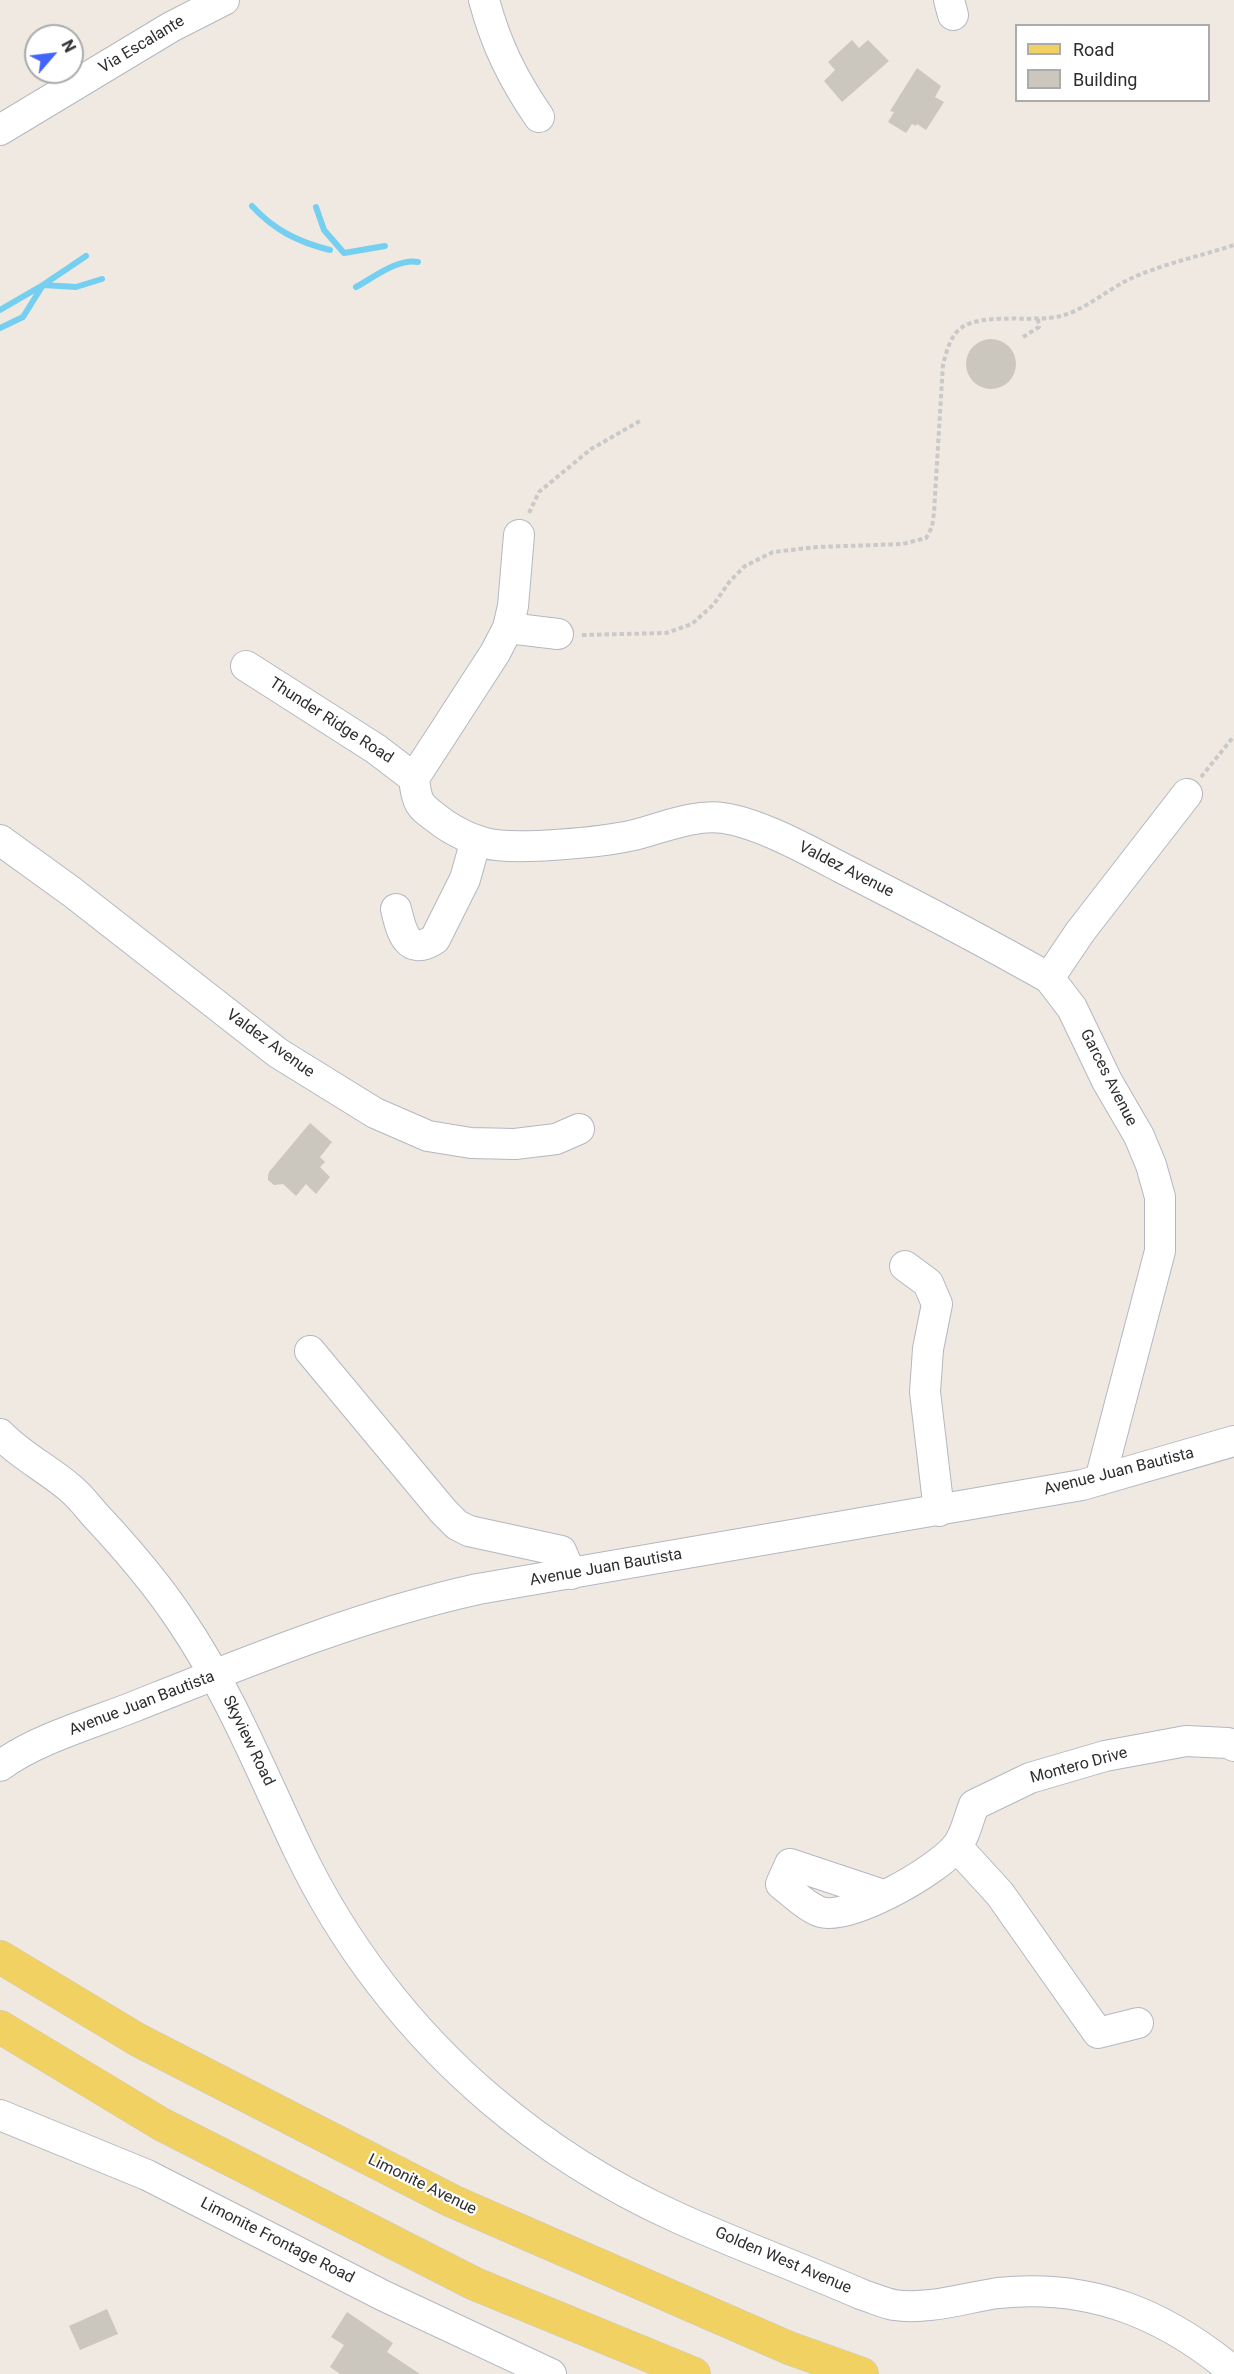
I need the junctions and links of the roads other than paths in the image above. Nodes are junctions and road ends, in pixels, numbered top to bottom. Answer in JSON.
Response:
{"nodes":[{"id":1,"x":224,"y":0,"type":"edge"},
{"id":2,"x":484,"y":0,"type":"edge"},
{"id":3,"x":539,"y":117,"type":"dead end"},
{"id":4,"x":0,"y":130,"type":"edge"},
{"id":5,"x":519,"y":535,"type":"road end"},
{"id":6,"x":508,"y":628,"type":"junction"},
{"id":7,"x":558,"y":634,"type":"road end"},
{"id":8,"x":246,"y":666,"type":"dead end"},
{"id":9,"x":414,"y":778,"type":"junction"},
{"id":10,"x":1187,"y":794,"type":"road end"},
{"id":11,"x":0,"y":840,"type":"edge"},
{"id":12,"x":476,"y":840,"type":"junction"},
{"id":13,"x":396,"y":909,"type":"dead end"},
{"id":14,"x":1049,"y":978,"type":"junction"},
{"id":15,"x":579,"y":1129,"type":"dead end"},
{"id":16,"x":905,"y":1266,"type":"dead end"},
{"id":17,"x":310,"y":1351,"type":"dead end"},
{"id":18,"x":1234,"y":1441,"type":"edge"},
{"id":19,"x":5,"y":1449,"type":"edge"},
{"id":20,"x":1100,"y":1479,"type":"junction"},
{"id":21,"x":939,"y":1510,"type":"junction"},
{"id":22,"x":571,"y":1574,"type":"junction"},
{"id":23,"x":216,"y":1675,"type":"junction"},
{"id":24,"x":1234,"y":1746,"type":"edge"},
{"id":25,"x":0,"y":1766,"type":"edge"},
{"id":26,"x":957,"y":1847,"type":"junction"},
{"id":27,"x":883,"y":1895,"type":"dead end"},
{"id":28,"x":0,"y":1957,"type":"edge"},
{"id":29,"x":388,"y":1995,"type":"joint"},
{"id":30,"x":1138,"y":2023,"type":"dead end"},
{"id":31,"x":0,"y":2027,"type":"edge"},
{"id":32,"x":0,"y":2115,"type":"edge"},
{"id":33,"x":1234,"y":2372,"type":"edge"},
{"id":34,"x":551,"y":2374,"type":"edge"},
{"id":35,"x":694,"y":2374,"type":"edge"},
{"id":36,"x":862,"y":2374,"type":"edge"}],
"edges":[{"from":1,"to":4,"type":"street","name":"Via Escalante"},
{"from":2,"to":3,"type":"street"},
{"from":5,"to":6,"type":"street"},
{"from":6,"to":7,"type":"street"},
{"from":6,"to":9,"type":"street"},
{"from":8,"to":9,"type":"street","name":"Thunder Ridge Road"},
{"from":9,"to":12,"type":"street"},
{"from":10,"to":14,"type":"street"},
{"from":11,"to":15,"type":"street","name":"Valdez Avenue"},
{"from":12,"to":13,"type":"street"},
{"from":12,"to":14,"type":"street","name":"Valdez Avenue"},
{"from":14,"to":20,"type":"street","name":"Garces Avenue"},
{"from":16,"to":21,"type":"street"},
{"from":17,"to":22,"type":"street"},
{"from":18,"to":20,"type":"street","name":"Avenue Juan Bautista"},
{"from":19,"to":23,"type":"street","name":"Skyview Road"},
{"from":20,"to":21,"type":"street","name":"Avenue Juan Bautista"},
{"from":21,"to":22,"type":"street","name":"Avenue Juan Bautista"},
{"from":22,"to":23,"type":"street","name":"Avenue Juan Bautista"},
{"from":23,"to":25,"type":"street","name":"Avenue Juan Bautista"},
{"from":23,"to":29,"type":"street","name":"Skyview Road"},
{"from":24,"to":26,"type":"street","name":"Montero Drive"},
{"from":26,"to":27,"type":"street"},
{"from":26,"to":30,"type":"street"},
{"from":28,"to":36,"type":"main road","name":"Limonite Avenue"},
{"from":29,"to":33,"type":"street","name":"Golden West Avenue"},
{"from":31,"to":35,"type":"main road"},
{"from":32,"to":34,"type":"street","name":"Limonite Frontage Road"}]}
